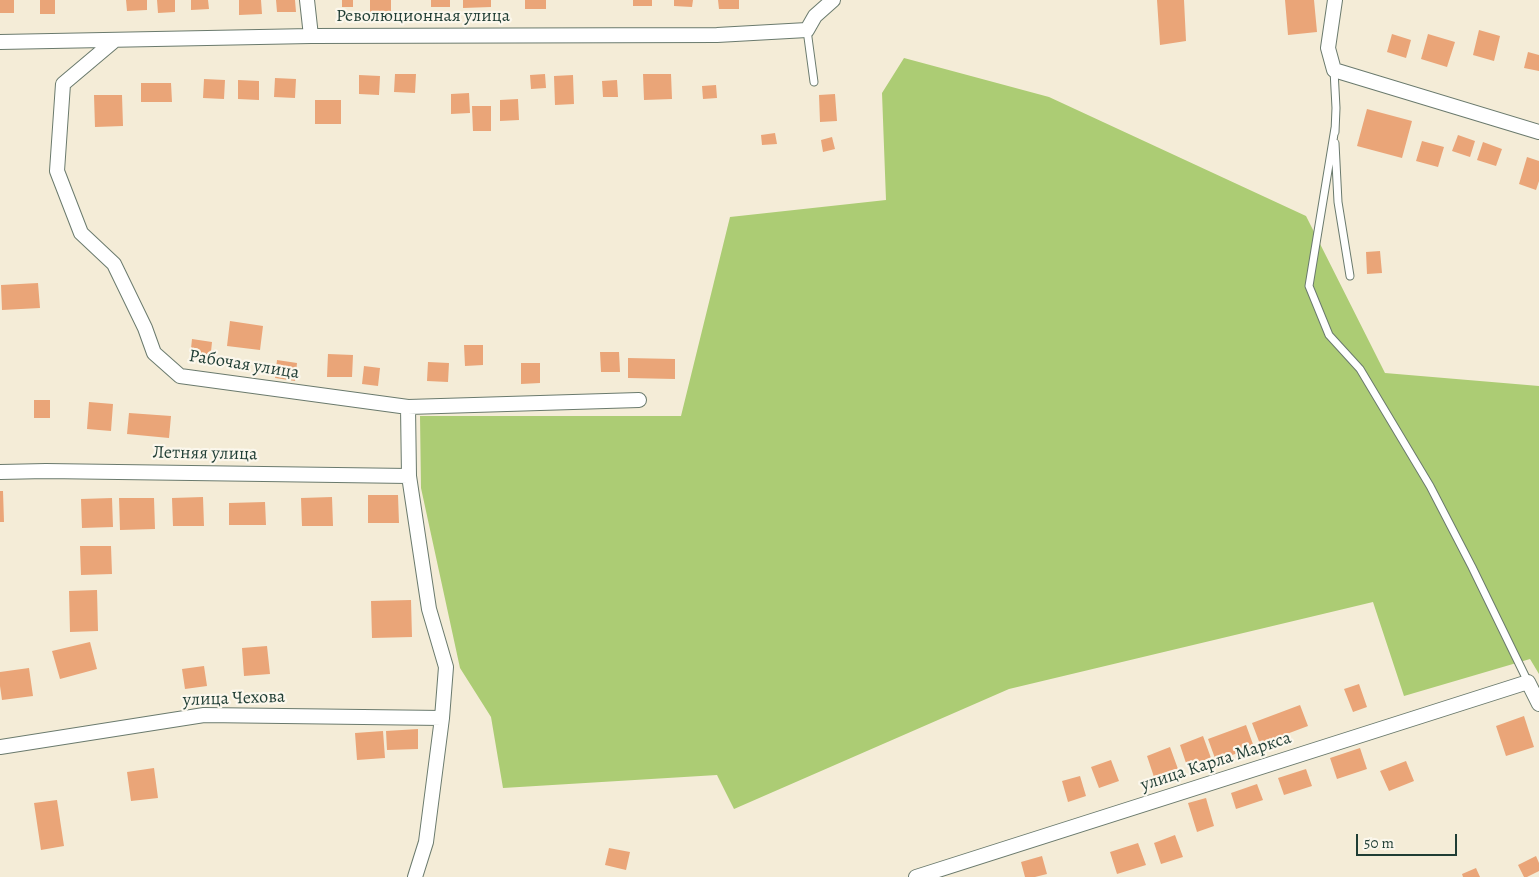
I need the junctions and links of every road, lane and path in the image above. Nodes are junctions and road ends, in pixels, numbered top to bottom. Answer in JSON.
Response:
{"nodes":[{"id":1,"x":307,"y":0,"type":"edge"},
{"id":2,"x":833,"y":0,"type":"edge"},
{"id":3,"x":1336,"y":0,"type":"edge"},
{"id":4,"x":806,"y":30,"type":"junction"},
{"id":5,"x":310,"y":36,"type":"junction"},
{"id":6,"x":114,"y":40,"type":"junction"},
{"id":7,"x":0,"y":42,"type":"edge"},
{"id":8,"x":1334,"y":70,"type":"junction"},
{"id":9,"x":814,"y":82,"type":"dead end"},
{"id":10,"x":1335,"y":128,"type":"junction"},
{"id":11,"x":1539,"y":132,"type":"edge"},
{"id":12,"x":1350,"y":276,"type":"dead end"},
{"id":13,"x":638,"y":400,"type":"dead end"},
{"id":14,"x":408,"y":407,"type":"junction"},
{"id":15,"x":0,"y":472,"type":"edge"},
{"id":16,"x":409,"y":476,"type":"junction"},
{"id":17,"x":1528,"y":682,"type":"junction"},
{"id":18,"x":1539,"y":704,"type":"edge"},
{"id":19,"x":442,"y":718,"type":"junction"},
{"id":20,"x":0,"y":747,"type":"edge"},
{"id":21,"x":415,"y":877,"type":"edge"},
{"id":22,"x":916,"y":877,"type":"edge"}],
"edges":[{"from":1,"to":5,"type":"street"},
{"from":2,"to":4,"type":"street"},
{"from":3,"to":8,"type":"street"},
{"from":4,"to":5,"type":"street","name":"Революционная улица"},
{"from":4,"to":9,"type":"lane"},
{"from":5,"to":6,"type":"street","name":"Революционная улица"},
{"from":6,"to":7,"type":"street","name":"Революционная улица"},
{"from":6,"to":14,"type":"street","name":"Рабочая улица"},
{"from":8,"to":10,"type":"lane"},
{"from":8,"to":11,"type":"street"},
{"from":10,"to":12,"type":"lane"},
{"from":10,"to":17,"type":"lane"},
{"from":13,"to":14,"type":"street","name":"Рабочая улица"},
{"from":14,"to":16,"type":"street"},
{"from":15,"to":16,"type":"street","name":"Летняя улица"},
{"from":16,"to":19,"type":"street"},
{"from":17,"to":18,"type":"street"},
{"from":17,"to":22,"type":"street","name":"улица Карла Маркса"},
{"from":19,"to":20,"type":"street","name":"улица Чехова"},
{"from":19,"to":21,"type":"street"}]}
